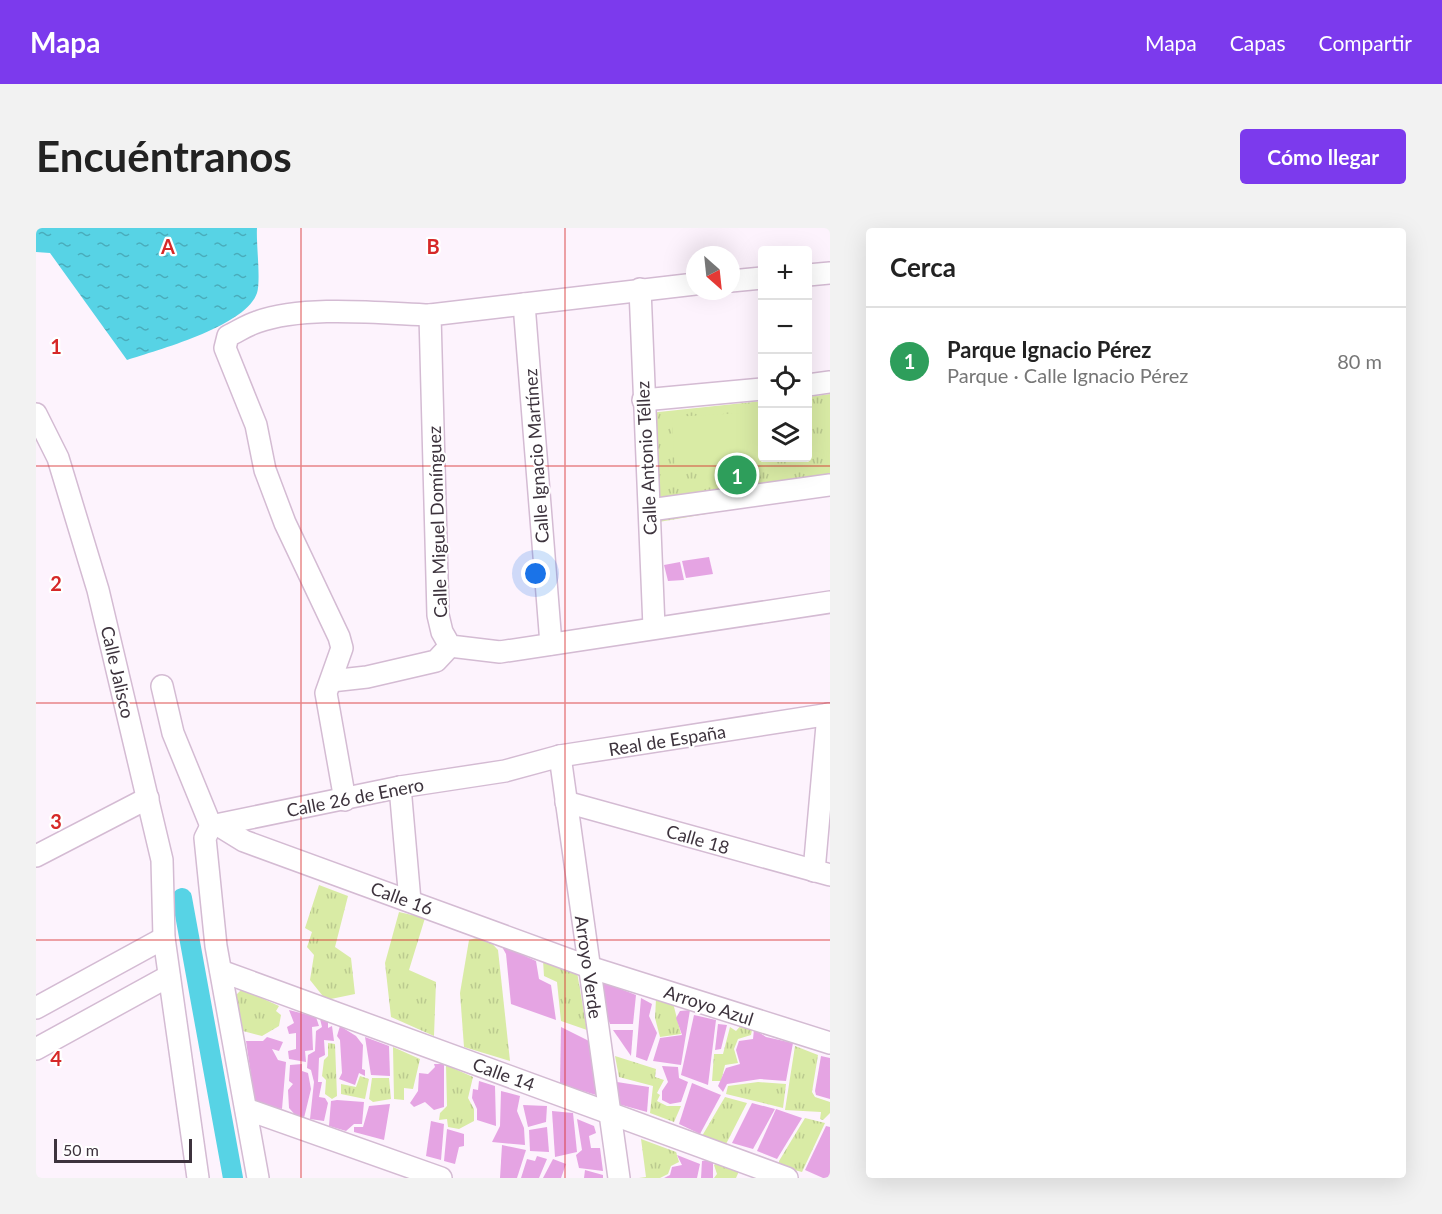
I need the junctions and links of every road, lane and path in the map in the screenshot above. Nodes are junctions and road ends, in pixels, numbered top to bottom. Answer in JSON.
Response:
{"nodes":[{"id":1,"x":830,"y":273,"type":"edge"},
{"id":2,"x":812,"y":274,"type":"edge"},
{"id":3,"x":758,"y":278,"type":"edge"},
{"id":4,"x":740,"y":280,"type":"edge"},
{"id":5,"x":686,"y":285,"type":"edge"},
{"id":6,"x":640,"y":289,"type":"junction"},
{"id":7,"x":524,"y":304,"type":"junction"},
{"id":8,"x":430,"y":315,"type":"junction"},
{"id":9,"x":830,"y":382,"type":"edge"},
{"id":10,"x":812,"y":384,"type":"edge"},
{"id":11,"x":758,"y":389,"type":"edge"},
{"id":12,"x":643,"y":400,"type":"junction"},
{"id":13,"x":38,"y":426,"type":"edge"},
{"id":14,"x":830,"y":485,"type":"edge"},
{"id":15,"x":650,"y":510,"type":"junction"},
{"id":16,"x":830,"y":602,"type":"edge"},
{"id":17,"x":654,"y":627,"type":"junction"},
{"id":18,"x":551,"y":644,"type":"junction"},
{"id":19,"x":450,"y":646,"type":"junction"},
{"id":20,"x":331,"y":681,"type":"junction"},
{"id":21,"x":162,"y":686,"type":"dead end"},
{"id":22,"x":829,"y":714,"type":"edge"},
{"id":23,"x":560,"y":756,"type":"junction"},
{"id":24,"x":506,"y":771,"type":"joint"},
{"id":25,"x":400,"y":787,"type":"junction"},
{"id":26,"x":148,"y":798,"type":"junction"},
{"id":27,"x":345,"y":800,"type":"junction"},
{"id":28,"x":566,"y":802,"type":"junction"},
{"id":29,"x":212,"y":827,"type":"junction"},
{"id":30,"x":36,"y":854,"type":"edge"},
{"id":31,"x":822,"y":873,"type":"edge"},
{"id":32,"x":410,"y":901,"type":"junction"},
{"id":33,"x":164,"y":938,"type":"junction"},
{"id":34,"x":589,"y":966,"type":"junction"},
{"id":35,"x":221,"y":971,"type":"junction"},
{"id":36,"x":169,"y":976,"type":"junction"},
{"id":37,"x":36,"y":1008,"type":"edge"},
{"id":38,"x":830,"y":1044,"type":"edge"},
{"id":39,"x":36,"y":1049,"type":"edge"},
{"id":40,"x":246,"y":1109,"type":"junction"},
{"id":41,"x":609,"y":1112,"type":"junction"},
{"id":42,"x":198,"y":1178,"type":"edge"},
{"id":43,"x":258,"y":1178,"type":"edge"},
{"id":44,"x":441,"y":1178,"type":"edge"},
{"id":45,"x":620,"y":1178,"type":"edge"},
{"id":46,"x":787,"y":1178,"type":"edge"}],
"edges":[{"from":1,"to":2,"type":"street"},
{"from":3,"to":4,"type":"street"},
{"from":5,"to":6,"type":"street"},
{"from":6,"to":7,"type":"street"},
{"from":6,"to":12,"type":"street","name":"Calle Antonio Téllez"},
{"from":7,"to":8,"type":"street"},
{"from":7,"to":18,"type":"street","name":"Calle Ignacio Martínez"},
{"from":8,"to":19,"type":"street","name":"Calle Miguel Domínguez"},
{"from":8,"to":20,"type":"street"},
{"from":9,"to":10,"type":"street"},
{"from":11,"to":12,"type":"street"},
{"from":12,"to":15,"type":"street","name":"Calle Antonio Téllez"},
{"from":13,"to":26,"type":"street","name":"Calle Jalisco"},
{"from":14,"to":15,"type":"street"},
{"from":15,"to":17,"type":"street","name":"Calle Antonio Téllez"},
{"from":16,"to":17,"type":"street"},
{"from":17,"to":18,"type":"street"},
{"from":18,"to":19,"type":"street"},
{"from":19,"to":20,"type":"street"},
{"from":20,"to":27,"type":"street"},
{"from":21,"to":29,"type":"street"},
{"from":22,"to":23,"type":"street","name":"Real de España"},
{"from":22,"to":31,"type":"street"},
{"from":23,"to":24,"type":"street","name":"Real de España"},
{"from":23,"to":28,"type":"street","name":"Arroyo Verde"},
{"from":24,"to":25,"type":"street","name":"Calle 26 de Enero"},
{"from":25,"to":27,"type":"street","name":"Calle 26 de Enero"},
{"from":25,"to":32,"type":"street"},
{"from":26,"to":30,"type":"street"},
{"from":26,"to":33,"type":"street","name":"Calle Jalisco"},
{"from":27,"to":29,"type":"street","name":"Calle 26 de Enero"},
{"from":28,"to":31,"type":"street","name":"Calle 18"},
{"from":28,"to":34,"type":"street","name":"Arroyo Verde"},
{"from":29,"to":32,"type":"street","name":"Calle 16"},
{"from":29,"to":35,"type":"street"},
{"from":32,"to":34,"type":"street","name":"Calle 16"},
{"from":33,"to":36,"type":"street","name":"Calle Jalisco"},
{"from":33,"to":37,"type":"street"},
{"from":34,"to":38,"type":"street","name":"Arroyo Azul"},
{"from":34,"to":41,"type":"street","name":"Arroyo Verde"},
{"from":35,"to":40,"type":"street"},
{"from":35,"to":41,"type":"street","name":"Calle 14"},
{"from":36,"to":39,"type":"street"},
{"from":36,"to":42,"type":"street","name":"Calle Jalisco"},
{"from":40,"to":43,"type":"street"},
{"from":40,"to":44,"type":"street"},
{"from":41,"to":45,"type":"street","name":"Arroyo Verde"},
{"from":41,"to":46,"type":"street","name":"Calle 14"}]}
